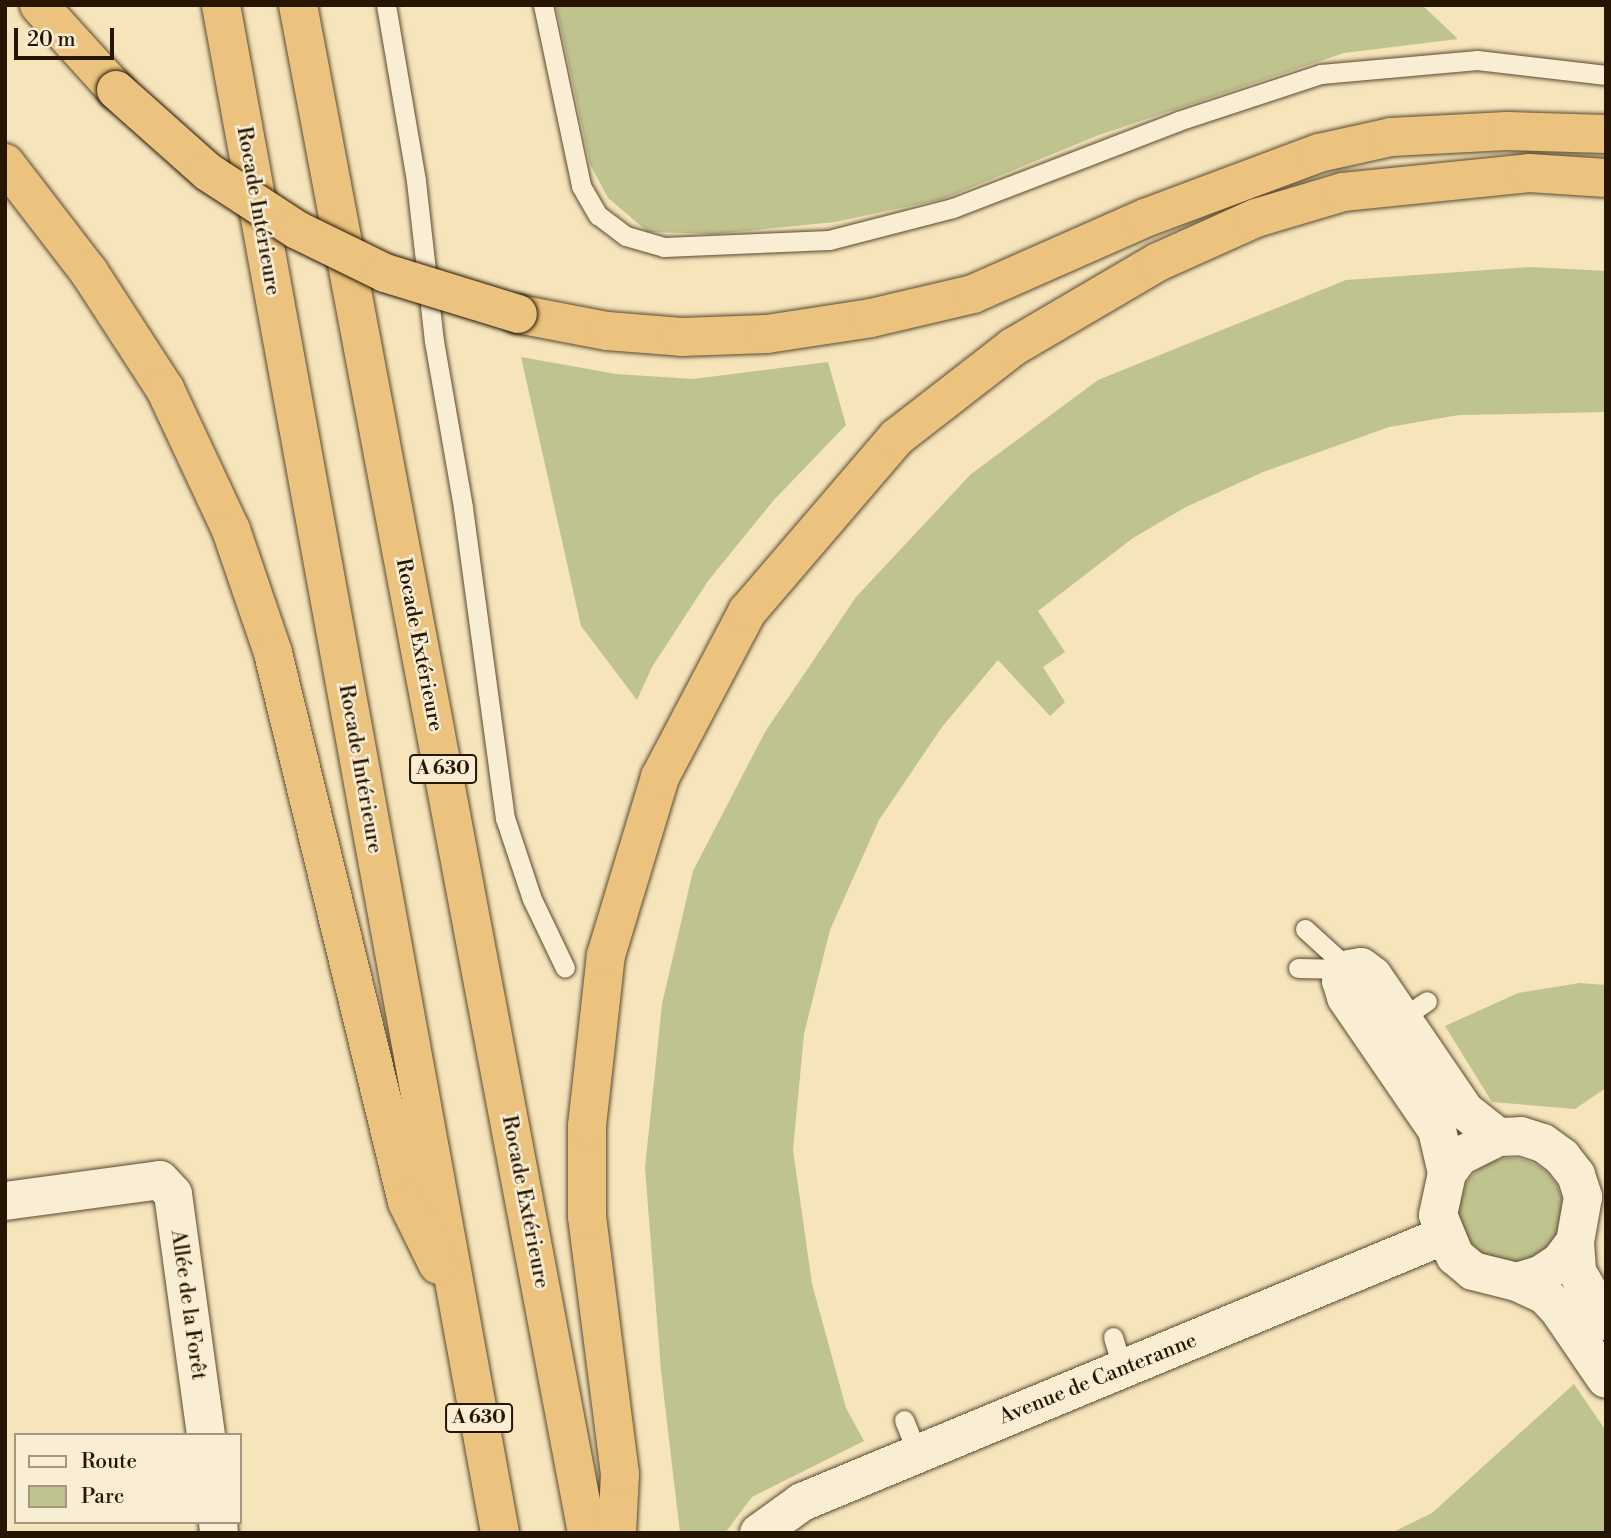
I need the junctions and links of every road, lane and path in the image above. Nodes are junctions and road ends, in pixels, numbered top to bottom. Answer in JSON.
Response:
{"nodes":[{"id":1,"x":39,"y":5,"type":"edge"},
{"id":2,"x":221,"y":5,"type":"edge"},
{"id":3,"x":300,"y":5,"type":"edge"},
{"id":4,"x":386,"y":5,"type":"edge"},
{"id":5,"x":543,"y":5,"type":"edge"},
{"id":6,"x":1606,"y":75,"type":"edge"},
{"id":7,"x":1606,"y":134,"type":"edge"},
{"id":8,"x":5,"y":163,"type":"edge"},
{"id":9,"x":1606,"y":177,"type":"edge"},
{"id":10,"x":1305,"y":929,"type":"dead end"},
{"id":11,"x":565,"y":968,"type":"dead end"},
{"id":12,"x":1298,"y":968,"type":"dead end"},
{"id":13,"x":1349,"y":969,"type":"junction"},
{"id":14,"x":1498,"y":1137,"type":"junction"},
{"id":15,"x":1447,"y":1173,"type":"junction"},
{"id":16,"x":5,"y":1201,"type":"edge"},
{"id":17,"x":1443,"y":1236,"type":"junction"},
{"id":18,"x":1575,"y":1242,"type":"junction"},
{"id":19,"x":1517,"y":1282,"type":"junction"},
{"id":20,"x":457,"y":1303,"type":"junction"},
{"id":21,"x":1606,"y":1321,"type":"edge"},
{"id":22,"x":1606,"y":1380,"type":"edge"},
{"id":23,"x":206,"y":1433,"type":"edge"},
{"id":24,"x":500,"y":1533,"type":"edge"},
{"id":25,"x":587,"y":1533,"type":"edge"},
{"id":26,"x":617,"y":1533,"type":"edge"},
{"id":27,"x":759,"y":1533,"type":"edge"}],
"edges":[{"from":1,"to":7,"type":"highway","bridge":true},
{"from":2,"to":20,"type":"highway","name":"Rocade Intérieure","number":"A 630"},
{"from":3,"to":25,"type":"highway","name":"Rocade Extérieure","number":"A 630"},
{"from":4,"to":11,"type":"lane"},
{"from":5,"to":6,"type":"lane"},
{"from":8,"to":20,"type":"highway"},
{"from":9,"to":26,"type":"highway"},
{"from":10,"to":13,"type":"lane"},
{"from":12,"to":13,"type":"lane"},
{"from":13,"to":14,"type":"street"},
{"from":13,"to":15,"type":"street"},
{"from":14,"to":15,"type":"street"},
{"from":14,"to":18,"type":"street"},
{"from":15,"to":17,"type":"street"},
{"from":16,"to":23,"type":"street","name":"Allée de la Forêt"},
{"from":17,"to":19,"type":"street"},
{"from":17,"to":27,"type":"street","name":"Avenue de Canteranne"},
{"from":18,"to":19,"type":"street"},
{"from":18,"to":21,"type":"street"},
{"from":19,"to":22,"type":"street"},
{"from":20,"to":24,"type":"highway","name":"Rocade Intérieure","number":"A 630"}]}
